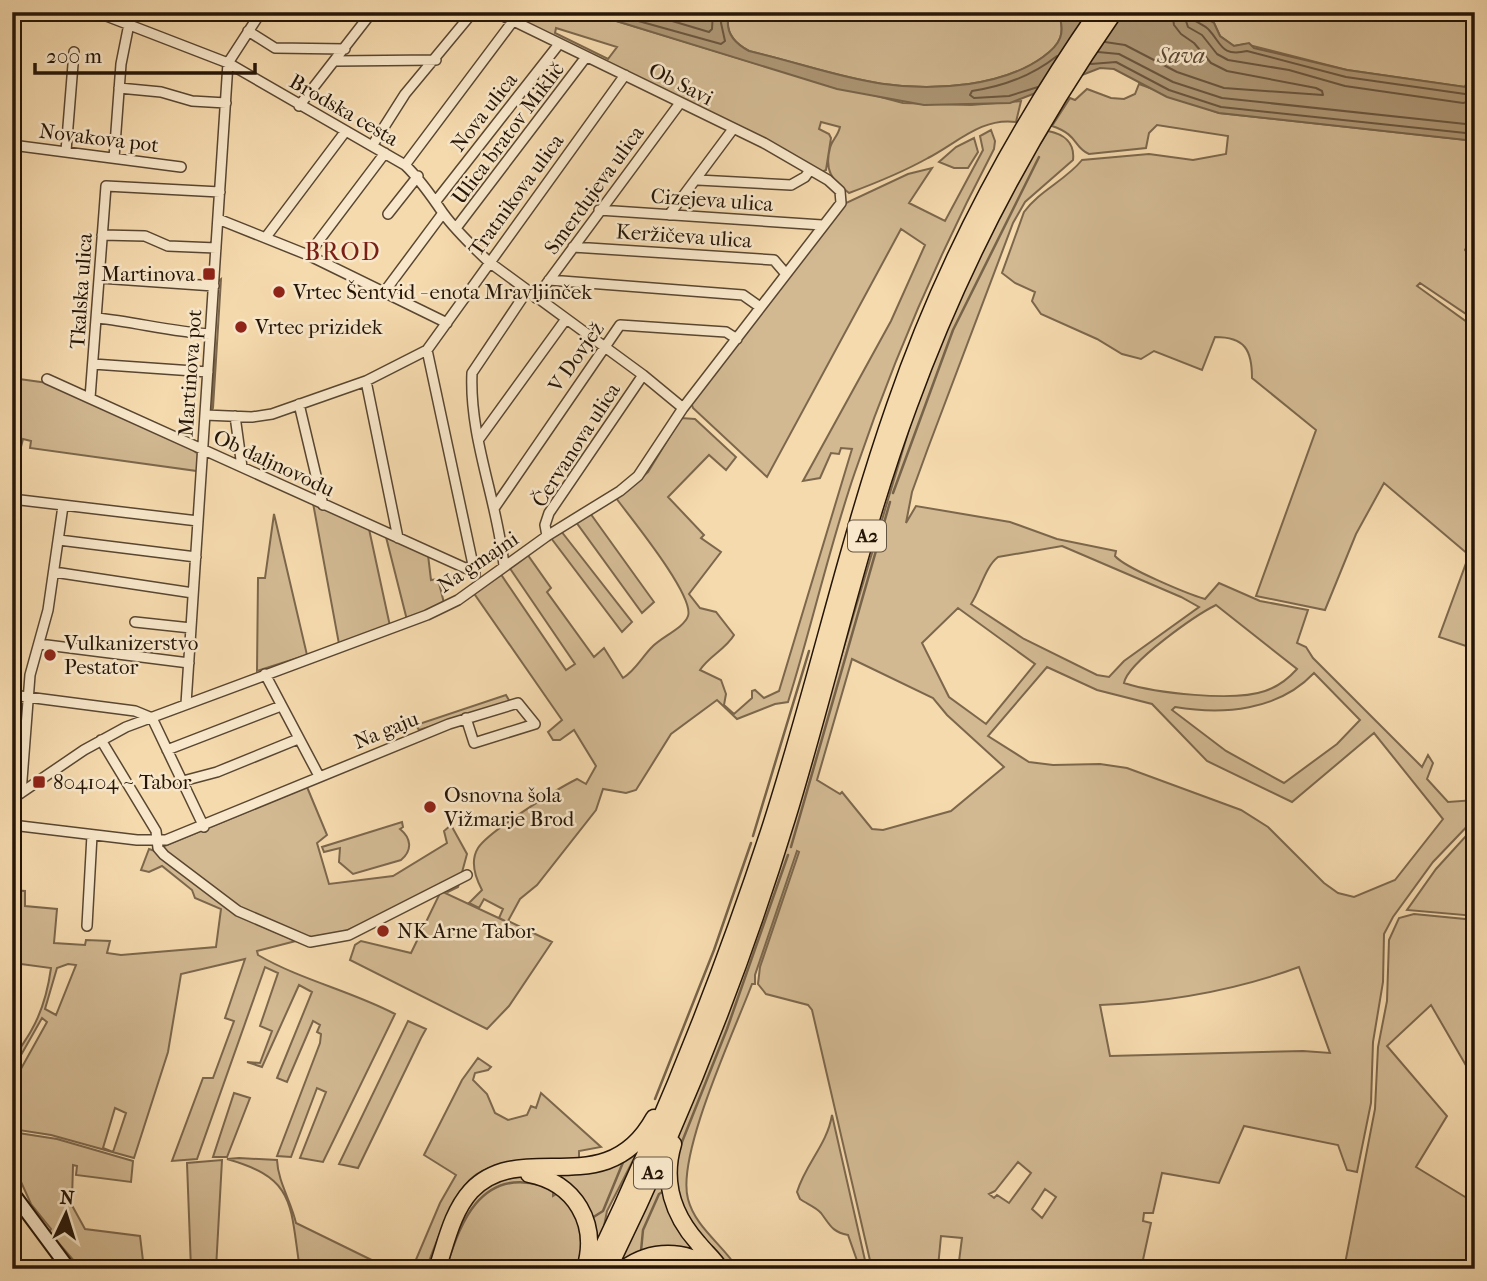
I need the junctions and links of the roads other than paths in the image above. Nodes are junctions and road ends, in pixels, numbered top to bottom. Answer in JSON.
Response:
{"nodes":[{"id":1,"x":96,"y":12,"type":"edge"},
{"id":2,"x":261,"y":12,"type":"edge"},
{"id":3,"x":372,"y":12,"type":"edge"},
{"id":4,"x":473,"y":12,"type":"edge"},
{"id":5,"x":495,"y":12,"type":"edge"},
{"id":6,"x":1098,"y":12,"type":"edge"},
{"id":7,"x":1114,"y":12,"type":"edge"},
{"id":8,"x":1458,"y":12,"type":"edge"},
{"id":9,"x":1475,"y":16,"type":"edge"},
{"id":10,"x":513,"y":21,"type":"junction"},
{"id":11,"x":129,"y":24,"type":"junction"},
{"id":12,"x":248,"y":31,"type":"junction"},
{"id":13,"x":559,"y":44,"type":"junction"},
{"id":14,"x":345,"y":49,"type":"junction"},
{"id":15,"x":74,"y":52,"type":"dead end"},
{"id":16,"x":586,"y":57,"type":"junction"},
{"id":17,"x":436,"y":60,"type":"junction"},
{"id":18,"x":335,"y":61,"type":"junction"},
{"id":19,"x":228,"y":63,"type":"junction"},
{"id":20,"x":625,"y":75,"type":"junction"},
{"id":21,"x":119,"y":88,"type":"junction"},
{"id":22,"x":226,"y":103,"type":"junction"},
{"id":23,"x":680,"y":103,"type":"junction"},
{"id":24,"x":299,"y":106,"type":"junction"},
{"id":25,"x":733,"y":129,"type":"junction"},
{"id":26,"x":1030,"y":130,"type":"junction"},
{"id":27,"x":345,"y":132,"type":"junction"},
{"id":28,"x":12,"y":145,"type":"edge"},
{"id":29,"x":372,"y":146,"type":"junction"},
{"id":30,"x":66,"y":151,"type":"junction"},
{"id":31,"x":385,"y":153,"type":"junction"},
{"id":32,"x":114,"y":158,"type":"junction"},
{"id":33,"x":405,"y":165,"type":"junction"},
{"id":34,"x":181,"y":167,"type":"dead end"},
{"id":35,"x":810,"y":170,"type":"junction"},
{"id":36,"x":418,"y":176,"type":"junction"},
{"id":37,"x":698,"y":180,"type":"junction"},
{"id":38,"x":220,"y":192,"type":"junction"},
{"id":39,"x":842,"y":198,"type":"joint"},
{"id":40,"x":436,"y":201,"type":"junction"},
{"id":41,"x":600,"y":210,"type":"junction"},
{"id":42,"x":443,"y":213,"type":"junction"},
{"id":43,"x":388,"y":214,"type":"dead end"},
{"id":44,"x":669,"y":215,"type":"junction"},
{"id":45,"x":218,"y":219,"type":"junction"},
{"id":46,"x":822,"y":225,"type":"junction"},
{"id":47,"x":456,"y":228,"type":"junction"},
{"id":48,"x":102,"y":235,"type":"junction"},
{"id":49,"x":266,"y":237,"type":"junction"},
{"id":50,"x":573,"y":247,"type":"junction"},
{"id":51,"x":216,"y":248,"type":"junction"},
{"id":52,"x":308,"y":256,"type":"junction"},
{"id":53,"x":489,"y":262,"type":"junction"},
{"id":54,"x":786,"y":274,"type":"junction"},
{"id":55,"x":100,"y":278,"type":"junction"},
{"id":56,"x":549,"y":280,"type":"junction"},
{"id":57,"x":214,"y":286,"type":"junction"},
{"id":58,"x":385,"y":291,"type":"junction"},
{"id":59,"x":527,"y":291,"type":"junction"},
{"id":60,"x":536,"y":298,"type":"junction"},
{"id":61,"x":760,"y":307,"type":"junction"},
{"id":62,"x":97,"y":318,"type":"junction"},
{"id":63,"x":566,"y":319,"type":"junction"},
{"id":64,"x":447,"y":323,"type":"junction"},
{"id":65,"x":210,"y":334,"type":"junction"},
{"id":66,"x":737,"y":339,"type":"junction"},
{"id":67,"x":604,"y":346,"type":"junction"},
{"id":68,"x":427,"y":350,"type":"junction"},
{"id":69,"x":93,"y":364,"type":"junction"},
{"id":70,"x":208,"y":372,"type":"junction"},
{"id":71,"x":643,"y":375,"type":"junction"},
{"id":72,"x":47,"y":379,"type":"dead end"},
{"id":73,"x":366,"y":381,"type":"junction"},
{"id":74,"x":90,"y":398,"type":"junction"},
{"id":75,"x":299,"y":404,"type":"junction"},
{"id":76,"x":683,"y":408,"type":"junction"},
{"id":77,"x":205,"y":415,"type":"junction"},
{"id":78,"x":235,"y":416,"type":"junction"},
{"id":79,"x":479,"y":439,"type":"junction"},
{"id":80,"x":203,"y":450,"type":"junction"},
{"id":81,"x":242,"y":467,"type":"junction"},
{"id":82,"x":12,"y":499,"type":"edge"},
{"id":83,"x":323,"y":505,"type":"junction"},
{"id":84,"x":63,"y":506,"type":"junction"},
{"id":85,"x":495,"y":507,"type":"junction"},
{"id":86,"x":198,"y":521,"type":"junction"},
{"id":87,"x":547,"y":536,"type":"junction"},
{"id":88,"x":398,"y":538,"type":"junction"},
{"id":89,"x":59,"y":540,"type":"junction"},
{"id":90,"x":196,"y":557,"type":"junction"},
{"id":91,"x":504,"y":566,"type":"junction"},
{"id":92,"x":54,"y":572,"type":"junction"},
{"id":93,"x":474,"y":572,"type":"junction"},
{"id":94,"x":479,"y":584,"type":"junction"},
{"id":95,"x":193,"y":593,"type":"junction"},
{"id":96,"x":135,"y":622,"type":"dead end"},
{"id":97,"x":191,"y":628,"type":"junction"},
{"id":98,"x":39,"y":644,"type":"junction"},
{"id":99,"x":189,"y":663,"type":"junction"},
{"id":100,"x":265,"y":674,"type":"junction"},
{"id":101,"x":12,"y":695,"type":"edge"},
{"id":102,"x":29,"y":697,"type":"junction"},
{"id":103,"x":186,"y":704,"type":"junction"},
{"id":104,"x":281,"y":706,"type":"junction"},
{"id":105,"x":152,"y":718,"type":"junction"},
{"id":106,"x":466,"y":718,"type":"junction"},
{"id":107,"x":298,"y":739,"type":"junction"},
{"id":108,"x":101,"y":740,"type":"junction"},
{"id":109,"x":167,"y":750,"type":"junction"},
{"id":110,"x":319,"y":776,"type":"junction"},
{"id":111,"x":183,"y":781,"type":"junction"},
{"id":112,"x":21,"y":793,"type":"junction"},
{"id":113,"x":12,"y":799,"type":"edge"},
{"id":114,"x":12,"y":825,"type":"edge"},
{"id":115,"x":204,"y":827,"type":"junction"},
{"id":116,"x":92,"y":835,"type":"junction"},
{"id":117,"x":157,"y":841,"type":"junction"},
{"id":118,"x":467,"y":875,"type":"dead end"},
{"id":119,"x":87,"y":926,"type":"dead end"},
{"id":120,"x":694,"y":1075,"type":"junction"},
{"id":121,"x":675,"y":1087,"type":"junction"},
{"id":122,"x":502,"y":1173,"type":"junction"},
{"id":123,"x":12,"y":1192,"type":"edge"},
{"id":124,"x":69,"y":1269,"type":"edge"},
{"id":125,"x":437,"y":1269,"type":"edge"},
{"id":126,"x":585,"y":1269,"type":"edge"},
{"id":127,"x":593,"y":1269,"type":"edge"},
{"id":128,"x":608,"y":1269,"type":"edge"},
{"id":129,"x":624,"y":1269,"type":"edge"},
{"id":130,"x":712,"y":1269,"type":"edge"},
{"id":131,"x":720,"y":1269,"type":"edge"}],
"edges":[{"from":1,"to":11,"type":"street","name":"Brodska cesta"},
{"from":2,"to":12,"type":"street","name":"Martinova pot"},
{"from":3,"to":14,"type":"street"},
{"from":4,"to":17,"type":"street"},
{"from":5,"to":10,"type":"street","name":"Ob Savi"},
{"from":6,"to":26,"type":"highway","number":"A2"},
{"from":7,"to":26,"type":"highway","number":"A2"},
{"from":8,"to":9,"type":"street"},
{"from":10,"to":13,"type":"street","name":"Ob Savi"},
{"from":10,"to":33,"type":"street"},
{"from":11,"to":19,"type":"street","name":"Brodska cesta"},
{"from":11,"to":21,"type":"street"},
{"from":12,"to":14,"type":"street"},
{"from":12,"to":19,"type":"street","name":"Martinova pot"},
{"from":13,"to":16,"type":"street","name":"Ob Savi"},
{"from":13,"to":40,"type":"street","name":"Nova ulica"},
{"from":14,"to":18,"type":"street"},
{"from":15,"to":30,"type":"street"},
{"from":16,"to":20,"type":"street","name":"Ob Savi"},
{"from":16,"to":47,"type":"street","name":"Ulica bratov Miklič"},
{"from":17,"to":18,"type":"street"},
{"from":17,"to":29,"type":"street"},
{"from":18,"to":24,"type":"street"},
{"from":19,"to":22,"type":"street","name":"Martinova pot"},
{"from":19,"to":24,"type":"street","name":"Brodska cesta"},
{"from":20,"to":23,"type":"street","name":"Ob Savi"},
{"from":20,"to":53,"type":"street","name":"Tratnikova ulica"},
{"from":21,"to":22,"type":"street"},
{"from":21,"to":32,"type":"street"},
{"from":22,"to":38,"type":"street","name":"Martinova pot"},
{"from":23,"to":25,"type":"street","name":"Ob Savi"},
{"from":23,"to":41,"type":"street","name":"Smerdujeva ulica"},
{"from":24,"to":27,"type":"street","name":"Brodska cesta"},
{"from":25,"to":35,"type":"street","name":"Ob Savi"},
{"from":25,"to":37,"type":"street"},
{"from":26,"to":120,"type":"highway","number":"A2"},
{"from":26,"to":121,"type":"highway","number":"A2"},
{"from":27,"to":29,"type":"street","name":"Brodska cesta"},
{"from":27,"to":49,"type":"street"},
{"from":28,"to":30,"type":"street","name":"Novakova pot"},
{"from":29,"to":31,"type":"street","name":"Brodska cesta"},
{"from":30,"to":32,"type":"street","name":"Novakova pot"},
{"from":31,"to":33,"type":"street","name":"Brodska cesta"},
{"from":31,"to":52,"type":"street"},
{"from":32,"to":34,"type":"street","name":"Novakova pot"},
{"from":33,"to":36,"type":"street","name":"Brodska cesta"},
{"from":35,"to":37,"type":"street"},
{"from":35,"to":39,"type":"street","name":"Ob Savi"},
{"from":36,"to":40,"type":"street","name":"Brodska cesta"},
{"from":36,"to":43,"type":"street"},
{"from":37,"to":44,"type":"street"},
{"from":38,"to":45,"type":"street","name":"Martinova pot"},
{"from":38,"to":48,"type":"street","name":"Tkalska ulica"},
{"from":39,"to":46,"type":"street","name":"Na gmajni"},
{"from":40,"to":42,"type":"street","name":"Brodska cesta"},
{"from":41,"to":44,"type":"street","name":"Cizejeva ulica"},
{"from":41,"to":50,"type":"street","name":"Smerdujeva ulica"},
{"from":42,"to":47,"type":"street","name":"Brodska cesta"},
{"from":42,"to":58,"type":"street"},
{"from":44,"to":46,"type":"street","name":"Cizejeva ulica"},
{"from":45,"to":49,"type":"street"},
{"from":45,"to":51,"type":"street","name":"Martinova pot"},
{"from":46,"to":54,"type":"street","name":"Na gmajni"},
{"from":47,"to":53,"type":"street","name":"Brodska cesta"},
{"from":48,"to":51,"type":"street"},
{"from":48,"to":55,"type":"street","name":"Tkalska ulica"},
{"from":49,"to":52,"type":"street"},
{"from":50,"to":54,"type":"street","name":"Keržičeva ulica"},
{"from":50,"to":56,"type":"street","name":"Smerdujeva ulica"},
{"from":51,"to":57,"type":"street","name":"Martinova pot"},
{"from":52,"to":58,"type":"street"},
{"from":53,"to":59,"type":"street","name":"Brodska cesta"},
{"from":53,"to":64,"type":"street","name":"Tratnikova ulica"},
{"from":54,"to":61,"type":"street","name":"Na gmajni"},
{"from":55,"to":57,"type":"street"},
{"from":55,"to":62,"type":"street","name":"Tkalska ulica"},
{"from":56,"to":60,"type":"street","name":"Smerdujeva ulica"},
{"from":56,"to":61,"type":"street"},
{"from":57,"to":65,"type":"street","name":"Martinova pot"},
{"from":58,"to":64,"type":"street"},
{"from":59,"to":60,"type":"street","name":"Brodska cesta"},
{"from":59,"to":79,"type":"street"},
{"from":60,"to":63,"type":"street","name":"Brodska cesta"},
{"from":61,"to":66,"type":"street","name":"Na gmajni"},
{"from":62,"to":65,"type":"street"},
{"from":62,"to":69,"type":"street","name":"Tkalska ulica"},
{"from":63,"to":67,"type":"street","name":"Brodska cesta"},
{"from":63,"to":79,"type":"street"},
{"from":64,"to":68,"type":"street","name":"Tratnikova ulica"},
{"from":65,"to":70,"type":"street","name":"Martinova pot"},
{"from":66,"to":67,"type":"street","name":"V Dovjež"},
{"from":66,"to":76,"type":"street","name":"Na gmajni"},
{"from":67,"to":71,"type":"street","name":"Brodska cesta"},
{"from":67,"to":85,"type":"street","name":"V Dovjež"},
{"from":68,"to":73,"type":"street","name":"Tratnikova ulica"},
{"from":68,"to":93,"type":"street"},
{"from":69,"to":70,"type":"street"},
{"from":69,"to":74,"type":"street","name":"Tkalska ulica"},
{"from":70,"to":77,"type":"street","name":"Martinova pot"},
{"from":71,"to":76,"type":"street","name":"Brodska cesta"},
{"from":71,"to":87,"type":"street","name":"Červanova ulica"},
{"from":72,"to":74,"type":"street","name":"Ob daljnovodu"},
{"from":73,"to":75,"type":"street","name":"Tratnikova ulica"},
{"from":73,"to":88,"type":"street"},
{"from":74,"to":80,"type":"street","name":"Ob daljnovodu"},
{"from":75,"to":78,"type":"street","name":"Tratnikova ulica"},
{"from":75,"to":83,"type":"street"},
{"from":76,"to":87,"type":"street","name":"Na gmajni"},
{"from":77,"to":78,"type":"street","name":"Tratnikova ulica"},
{"from":77,"to":80,"type":"street","name":"Martinova pot"},
{"from":78,"to":81,"type":"street"},
{"from":79,"to":85,"type":"street"},
{"from":80,"to":81,"type":"street","name":"Ob daljnovodu"},
{"from":80,"to":86,"type":"street","name":"Martinova pot"},
{"from":81,"to":83,"type":"street","name":"Ob daljnovodu"},
{"from":82,"to":84,"type":"street"},
{"from":83,"to":88,"type":"street","name":"Ob daljnovodu"},
{"from":84,"to":86,"type":"street"},
{"from":84,"to":89,"type":"street"},
{"from":85,"to":91,"type":"street"},
{"from":86,"to":90,"type":"street","name":"Martinova pot"},
{"from":87,"to":91,"type":"street","name":"Na gmajni"},
{"from":88,"to":93,"type":"street","name":"Ob daljnovodu"},
{"from":89,"to":90,"type":"street"},
{"from":89,"to":92,"type":"street"},
{"from":90,"to":95,"type":"street","name":"Martinova pot"},
{"from":91,"to":94,"type":"street","name":"Na gmajni"},
{"from":92,"to":95,"type":"street"},
{"from":92,"to":98,"type":"street"},
{"from":93,"to":94,"type":"street"},
{"from":94,"to":100,"type":"street","name":"Na gmajni"},
{"from":95,"to":97,"type":"street","name":"Martinova pot"},
{"from":96,"to":97,"type":"street"},
{"from":97,"to":99,"type":"street","name":"Martinova pot"},
{"from":98,"to":99,"type":"street"},
{"from":98,"to":102,"type":"street"},
{"from":99,"to":103,"type":"street","name":"Martinova pot"},
{"from":100,"to":103,"type":"street","name":"Na gmajni"},
{"from":100,"to":104,"type":"street"},
{"from":101,"to":102,"type":"street"},
{"from":102,"to":105,"type":"street"},
{"from":102,"to":112,"type":"street"},
{"from":103,"to":105,"type":"street","name":"Na gmajni"},
{"from":104,"to":107,"type":"street"},
{"from":104,"to":109,"type":"street"},
{"from":105,"to":108,"type":"street","name":"Na gmajni"},
{"from":105,"to":109,"type":"street"},
{"from":106,"to":106,"type":"street","name":"Na gaju"},
{"from":106,"to":110,"type":"street","name":"Na gaju"},
{"from":107,"to":110,"type":"street"},
{"from":107,"to":111,"type":"street"},
{"from":108,"to":112,"type":"street","name":"Na gmajni"},
{"from":108,"to":117,"type":"street"},
{"from":109,"to":111,"type":"street"},
{"from":110,"to":115,"type":"street","name":"Na gaju"},
{"from":111,"to":115,"type":"street"},
{"from":112,"to":113,"type":"street","name":"Na gmajni"},
{"from":114,"to":116,"type":"street","name":"Na gaju"},
{"from":115,"to":117,"type":"street","name":"Na gaju"},
{"from":116,"to":117,"type":"street","name":"Na gaju"},
{"from":116,"to":119,"type":"street"},
{"from":117,"to":118,"type":"street"},
{"from":120,"to":128,"type":"highway","number":"A2"},
{"from":120,"to":131,"type":"highway"},
{"from":121,"to":122,"type":"highway"},
{"from":121,"to":127,"type":"highway","number":"A2"},
{"from":122,"to":125,"type":"highway"},
{"from":122,"to":126,"type":"highway"},
{"from":123,"to":124,"type":"main road"},
{"from":129,"to":130,"type":"highway"}]}
